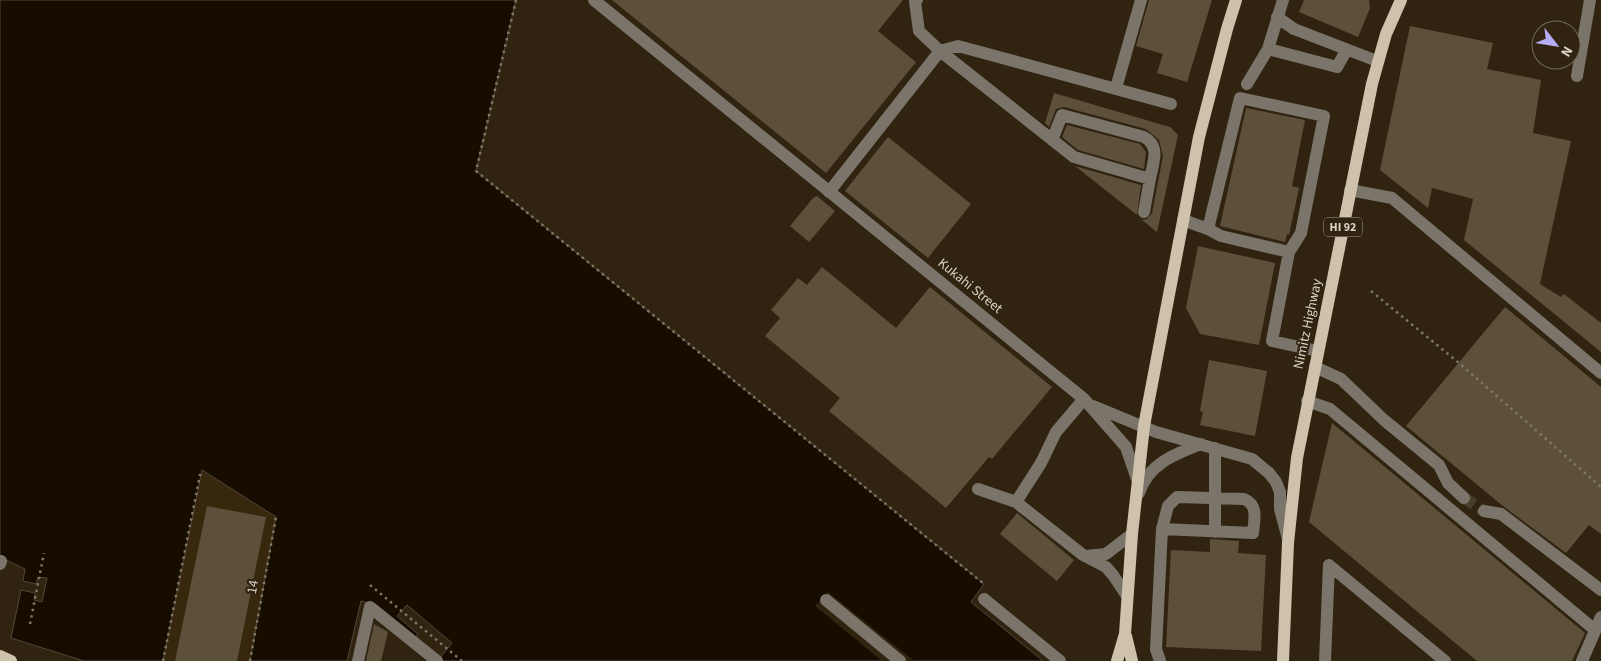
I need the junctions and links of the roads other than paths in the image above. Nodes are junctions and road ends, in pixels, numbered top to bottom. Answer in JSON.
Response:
{"nodes":[{"id":1,"x":594,"y":0,"type":"edge"},
{"id":2,"x":917,"y":0,"type":"edge"},
{"id":3,"x":1141,"y":0,"type":"edge"},
{"id":4,"x":1236,"y":0,"type":"edge"},
{"id":5,"x":1283,"y":0,"type":"edge"},
{"id":6,"x":1401,"y":0,"type":"edge"},
{"id":7,"x":1590,"y":0,"type":"edge"},
{"id":8,"x":1277,"y":17,"type":"junction"},
{"id":9,"x":1268,"y":49,"type":"junction"},
{"id":10,"x":940,"y":51,"type":"junction"},
{"id":11,"x":1346,"y":51,"type":"junction"},
{"id":12,"x":1377,"y":61,"type":"junction"},
{"id":13,"x":1577,"y":76,"type":"dead end"},
{"id":14,"x":1247,"y":84,"type":"dead end"},
{"id":15,"x":1116,"y":88,"type":"junction"},
{"id":16,"x":1172,"y":104,"type":"dead end"},
{"id":17,"x":1052,"y":140,"type":"junction"},
{"id":18,"x":1150,"y":179,"type":"junction"},
{"id":19,"x":1350,"y":190,"type":"junction"},
{"id":20,"x":829,"y":192,"type":"junction"},
{"id":21,"x":1144,"y":212,"type":"dead end"},
{"id":22,"x":1183,"y":220,"type":"junction"},
{"id":23,"x":1208,"y":230,"type":"junction"},
{"id":24,"x":1289,"y":252,"type":"junction"},
{"id":25,"x":1318,"y":351,"type":"junction"},
{"id":26,"x":1315,"y":367,"type":"junction"},
{"id":27,"x":1601,"y":373,"type":"edge"},
{"id":28,"x":1307,"y":401,"type":"junction"},
{"id":29,"x":1087,"y":402,"type":"junction"},
{"id":30,"x":1144,"y":426,"type":"junction"},
{"id":31,"x":1201,"y":444,"type":"junction"},
{"id":32,"x":1216,"y":448,"type":"junction"},
{"id":33,"x":1136,"y":479,"type":"junction"},
{"id":34,"x":978,"y":489,"type":"dead end"},
{"id":35,"x":1215,"y":497,"type":"junction"},
{"id":36,"x":1464,"y":498,"type":"tunnel mouth"},
{"id":37,"x":1016,"y":502,"type":"junction"},
{"id":38,"x":1134,"y":510,"type":"junction"},
{"id":39,"x":1484,"y":511,"type":"tunnel mouth"},
{"id":40,"x":1162,"y":529,"type":"junction"},
{"id":41,"x":1215,"y":532,"type":"junction"},
{"id":42,"x":1132,"y":534,"type":"junction"},
{"id":43,"x":1288,"y":543,"type":"junction"},
{"id":44,"x":1083,"y":555,"type":"junction"},
{"id":45,"x":1601,"y":590,"type":"edge"},
{"id":46,"x":1127,"y":596,"type":"junction"},
{"id":47,"x":984,"y":599,"type":"dead end"},
{"id":48,"x":826,"y":600,"type":"dead end"},
{"id":49,"x":1601,"y":617,"type":"edge"},
{"id":50,"x":1595,"y":630,"type":"junction"},
{"id":51,"x":1284,"y":631,"type":"junction"},
{"id":52,"x":1126,"y":634,"type":"junction"},
{"id":53,"x":358,"y":661,"type":"edge"},
{"id":54,"x":437,"y":661,"type":"edge"},
{"id":55,"x":900,"y":661,"type":"edge"},
{"id":56,"x":1060,"y":661,"type":"edge"},
{"id":57,"x":1117,"y":661,"type":"edge"},
{"id":58,"x":1132,"y":661,"type":"edge"},
{"id":59,"x":1160,"y":661,"type":"edge"},
{"id":60,"x":1275,"y":661,"type":"edge"},
{"id":61,"x":1283,"y":661,"type":"edge"},
{"id":62,"x":1324,"y":661,"type":"edge"},
{"id":63,"x":1445,"y":661,"type":"edge"},
{"id":64,"x":1582,"y":661,"type":"edge"}],
"edges":[{"from":1,"to":20,"type":"street","name":"Kukahi Street"},
{"from":2,"to":10,"type":"street"},
{"from":3,"to":15,"type":"street"},
{"from":4,"to":22,"type":"main road"},
{"from":5,"to":8,"type":"street"},
{"from":6,"to":12,"type":"main road","name":"Nimitz Highway","number":"HI 92"},
{"from":7,"to":13,"type":"street"},
{"from":8,"to":9,"type":"street"},
{"from":8,"to":11,"type":"street"},
{"from":9,"to":11,"type":"street"},
{"from":9,"to":14,"type":"street"},
{"from":10,"to":15,"type":"street"},
{"from":10,"to":17,"type":"street"},
{"from":10,"to":20,"type":"street"},
{"from":11,"to":12,"type":"street"},
{"from":12,"to":19,"type":"main road","name":"Nimitz Highway","number":"HI 92"},
{"from":15,"to":16,"type":"street"},
{"from":17,"to":18,"type":"street"},
{"from":17,"to":18,"type":"street"},
{"from":18,"to":21,"type":"street"},
{"from":19,"to":25,"type":"main road","name":"Nimitz Highway","number":"HI 92"},
{"from":19,"to":27,"type":"street"},
{"from":20,"to":29,"type":"street","name":"Kukahi Street"},
{"from":22,"to":23,"type":"street"},
{"from":22,"to":30,"type":"main road"},
{"from":23,"to":24,"type":"street"},
{"from":23,"to":24,"type":"street"},
{"from":24,"to":25,"type":"street"},
{"from":25,"to":26,"type":"main road","name":"Nimitz Highway","number":"HI 92"},
{"from":26,"to":28,"type":"main road","name":"Nimitz Highway","number":"HI 92"},
{"from":26,"to":36,"type":"street"},
{"from":28,"to":43,"type":"main road","name":"Nimitz Highway","number":"HI 92"},
{"from":28,"to":50,"type":"street"},
{"from":29,"to":30,"type":"street","name":"Kukahi Street"},
{"from":29,"to":33,"type":"street","name":"Kukahi Street"},
{"from":29,"to":37,"type":"street"},
{"from":30,"to":31,"type":"street","name":"Kukahi Street"},
{"from":30,"to":33,"type":"main road"},
{"from":31,"to":32,"type":"street","name":"Kukahi Street"},
{"from":31,"to":38,"type":"street"},
{"from":32,"to":35,"type":"street"},
{"from":32,"to":43,"type":"street","name":"Kukahi Street"},
{"from":33,"to":38,"type":"main road"},
{"from":34,"to":37,"type":"street"},
{"from":35,"to":40,"type":"street"},
{"from":35,"to":41,"type":"street"},
{"from":35,"to":41,"type":"street"},
{"from":37,"to":44,"type":"street"},
{"from":38,"to":42,"type":"main road"},
{"from":39,"to":45,"type":"street"},
{"from":40,"to":41,"type":"street"},
{"from":40,"to":59,"type":"street"},
{"from":42,"to":44,"type":"street"},
{"from":42,"to":46,"type":"main road"},
{"from":43,"to":51,"type":"main road","name":"Nimitz Highway","number":"HI 92"},
{"from":44,"to":46,"type":"street"},
{"from":46,"to":52,"type":"main road"},
{"from":47,"to":56,"type":"street"},
{"from":48,"to":55,"type":"street"},
{"from":49,"to":50,"type":"street"},
{"from":50,"to":64,"type":"street"},
{"from":51,"to":60,"type":"main road"},
{"from":51,"to":61,"type":"main road","name":"Nimitz Highway","number":"HI 92"},
{"from":52,"to":57,"type":"main road"},
{"from":52,"to":58,"type":"main road"},
{"from":53,"to":54,"type":"street"},
{"from":62,"to":63,"type":"street"}]}
